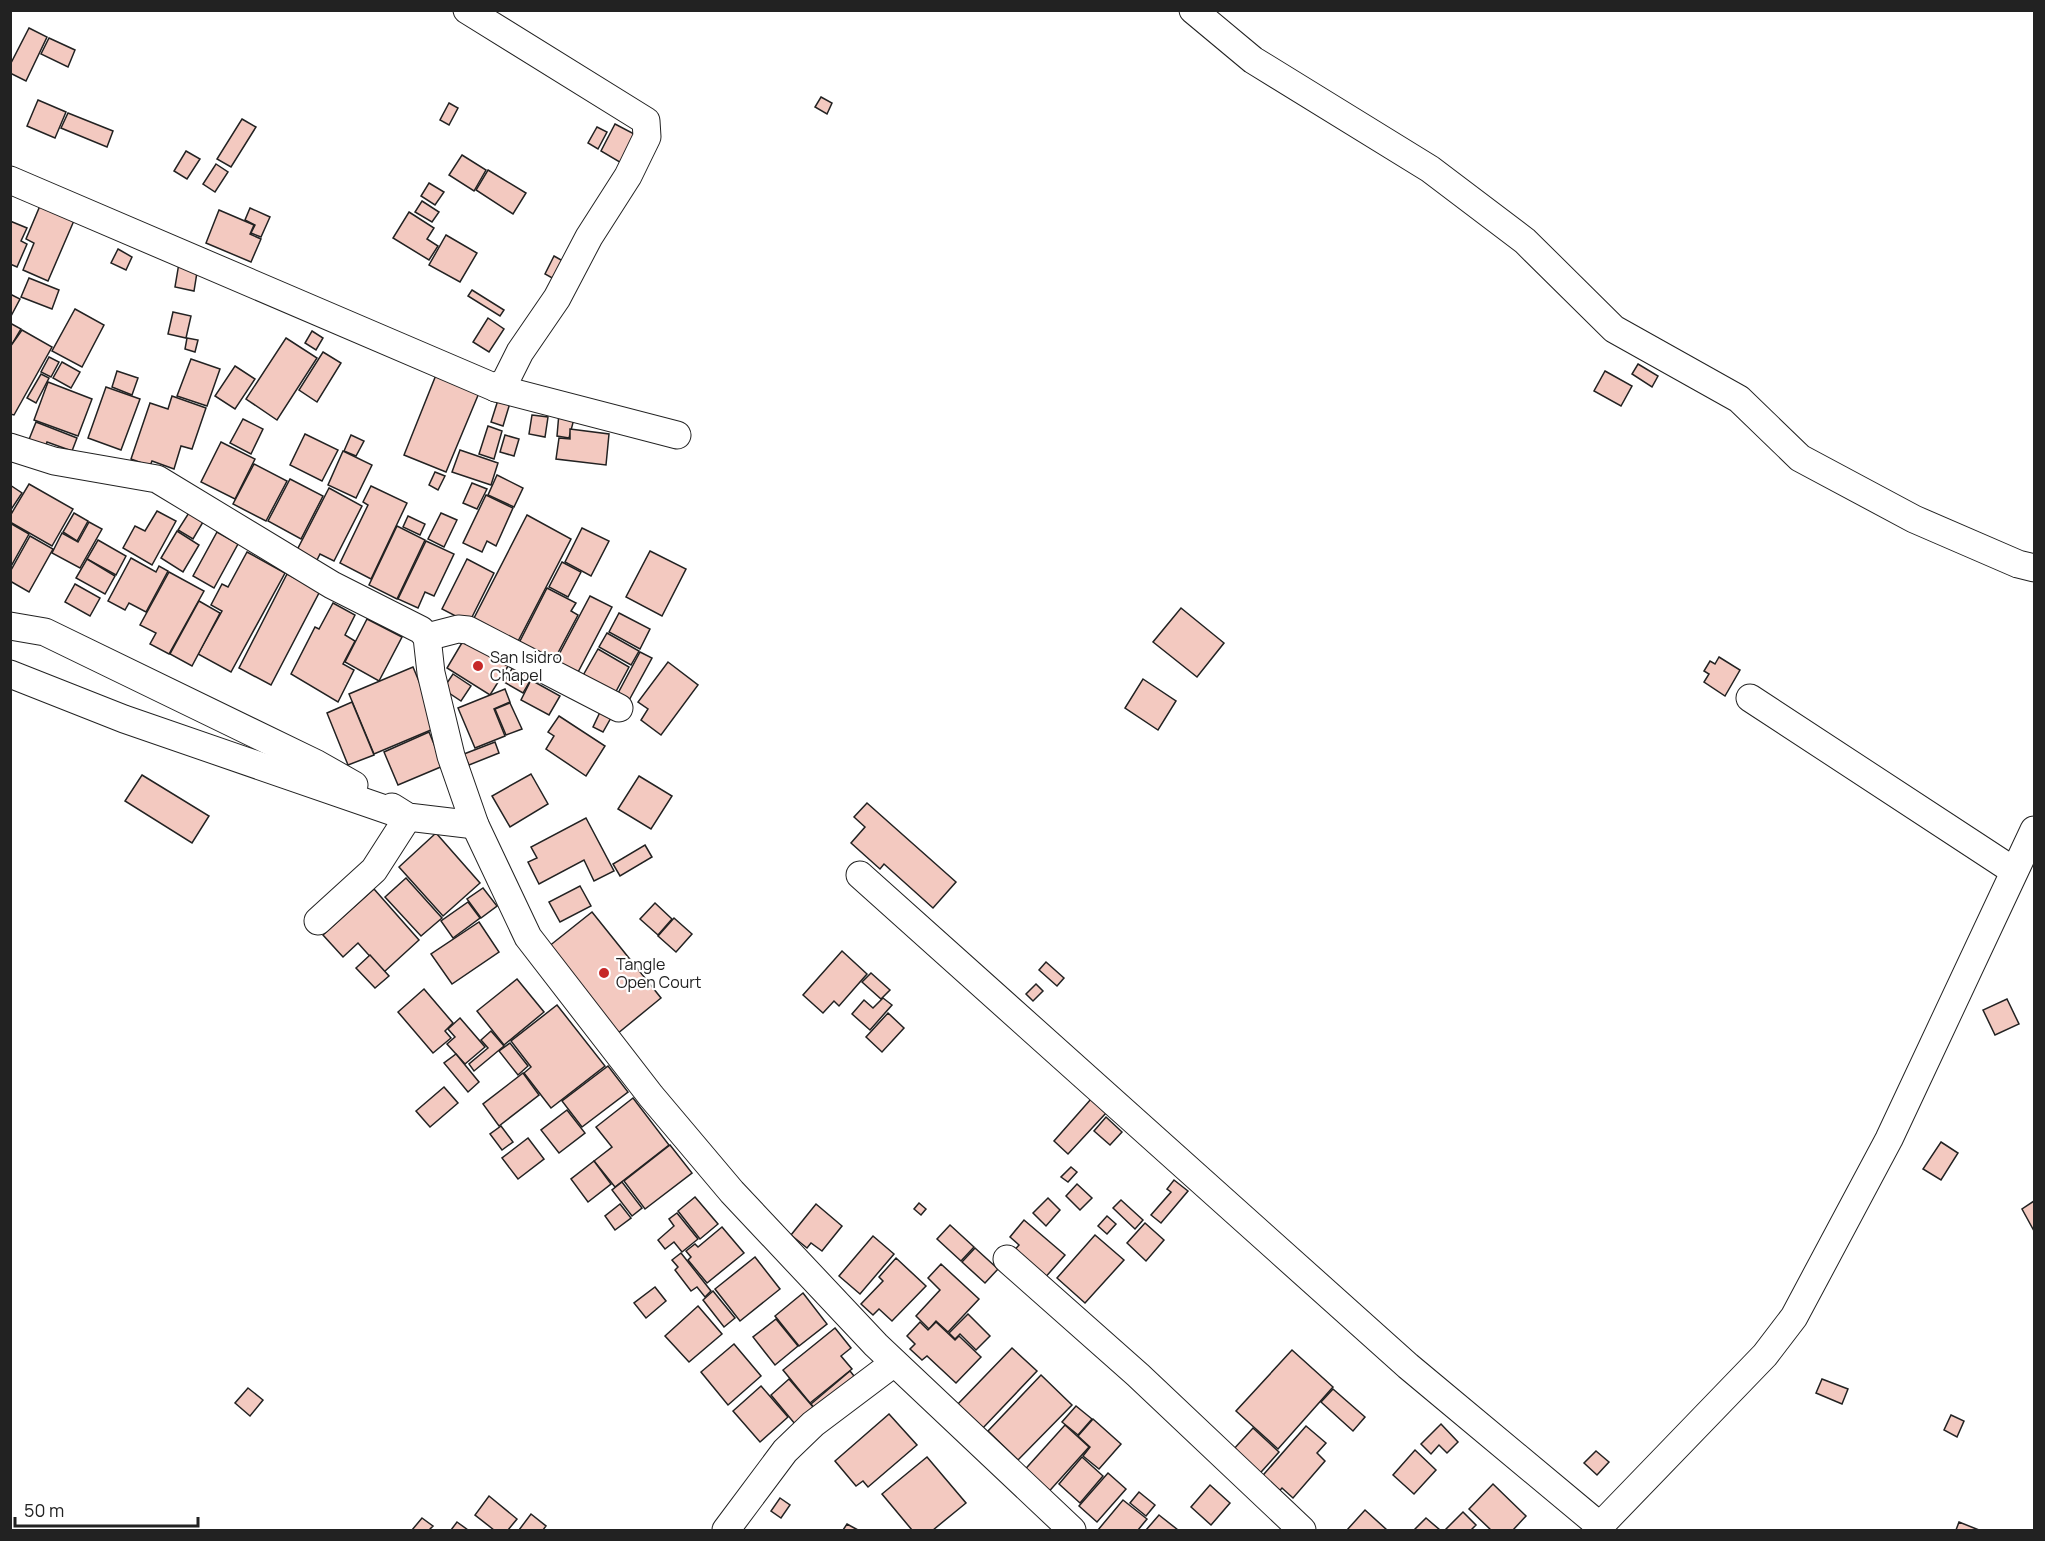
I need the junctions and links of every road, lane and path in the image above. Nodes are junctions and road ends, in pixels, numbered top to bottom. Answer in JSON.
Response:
{"nodes":[{"id":1,"x":467,"y":10,"type":"edge"},
{"id":2,"x":1193,"y":10,"type":"edge"},
{"id":3,"x":10,"y":180,"type":"edge"},
{"id":4,"x":496,"y":388,"type":"junction"},
{"id":5,"x":677,"y":435,"type":"dead end"},
{"id":6,"x":10,"y":447,"type":"edge"},
{"id":7,"x":2034,"y":568,"type":"edge"},
{"id":8,"x":10,"y":626,"type":"edge"},
{"id":9,"x":428,"y":638,"type":"junction"},
{"id":10,"x":10,"y":674,"type":"edge"},
{"id":11,"x":1750,"y":698,"type":"dead end"},
{"id":12,"x":619,"y":708,"type":"dead end"},
{"id":13,"x":408,"y":817,"type":"junction"},
{"id":14,"x":475,"y":825,"type":"junction"},
{"id":15,"x":2034,"y":830,"type":"edge"},
{"id":16,"x":2014,"y":871,"type":"junction"},
{"id":17,"x":860,"y":875,"type":"dead end"},
{"id":18,"x":318,"y":921,"type":"dead end"},
{"id":19,"x":1007,"y":1259,"type":"dead end"},
{"id":20,"x":894,"y":1363,"type":"junction"},
{"id":21,"x":1598,"y":1528,"type":"edge"},
{"id":22,"x":726,"y":1530,"type":"edge"},
{"id":23,"x":1072,"y":1530,"type":"edge"},
{"id":24,"x":1302,"y":1530,"type":"edge"}],
"edges":[{"from":1,"to":4,"type":"street"},
{"from":2,"to":7,"type":"street"},
{"from":3,"to":4,"type":"street"},
{"from":4,"to":5,"type":"street"},
{"from":6,"to":9,"type":"street"},
{"from":8,"to":13,"type":"street"},
{"from":9,"to":12,"type":"street"},
{"from":9,"to":14,"type":"street"},
{"from":10,"to":13,"type":"street"},
{"from":11,"to":16,"type":"street"},
{"from":13,"to":14,"type":"street"},
{"from":13,"to":18,"type":"street"},
{"from":14,"to":20,"type":"street"},
{"from":15,"to":16,"type":"street"},
{"from":16,"to":21,"type":"street"},
{"from":17,"to":21,"type":"street"},
{"from":19,"to":24,"type":"street"},
{"from":20,"to":22,"type":"street"},
{"from":20,"to":23,"type":"street"}]}
